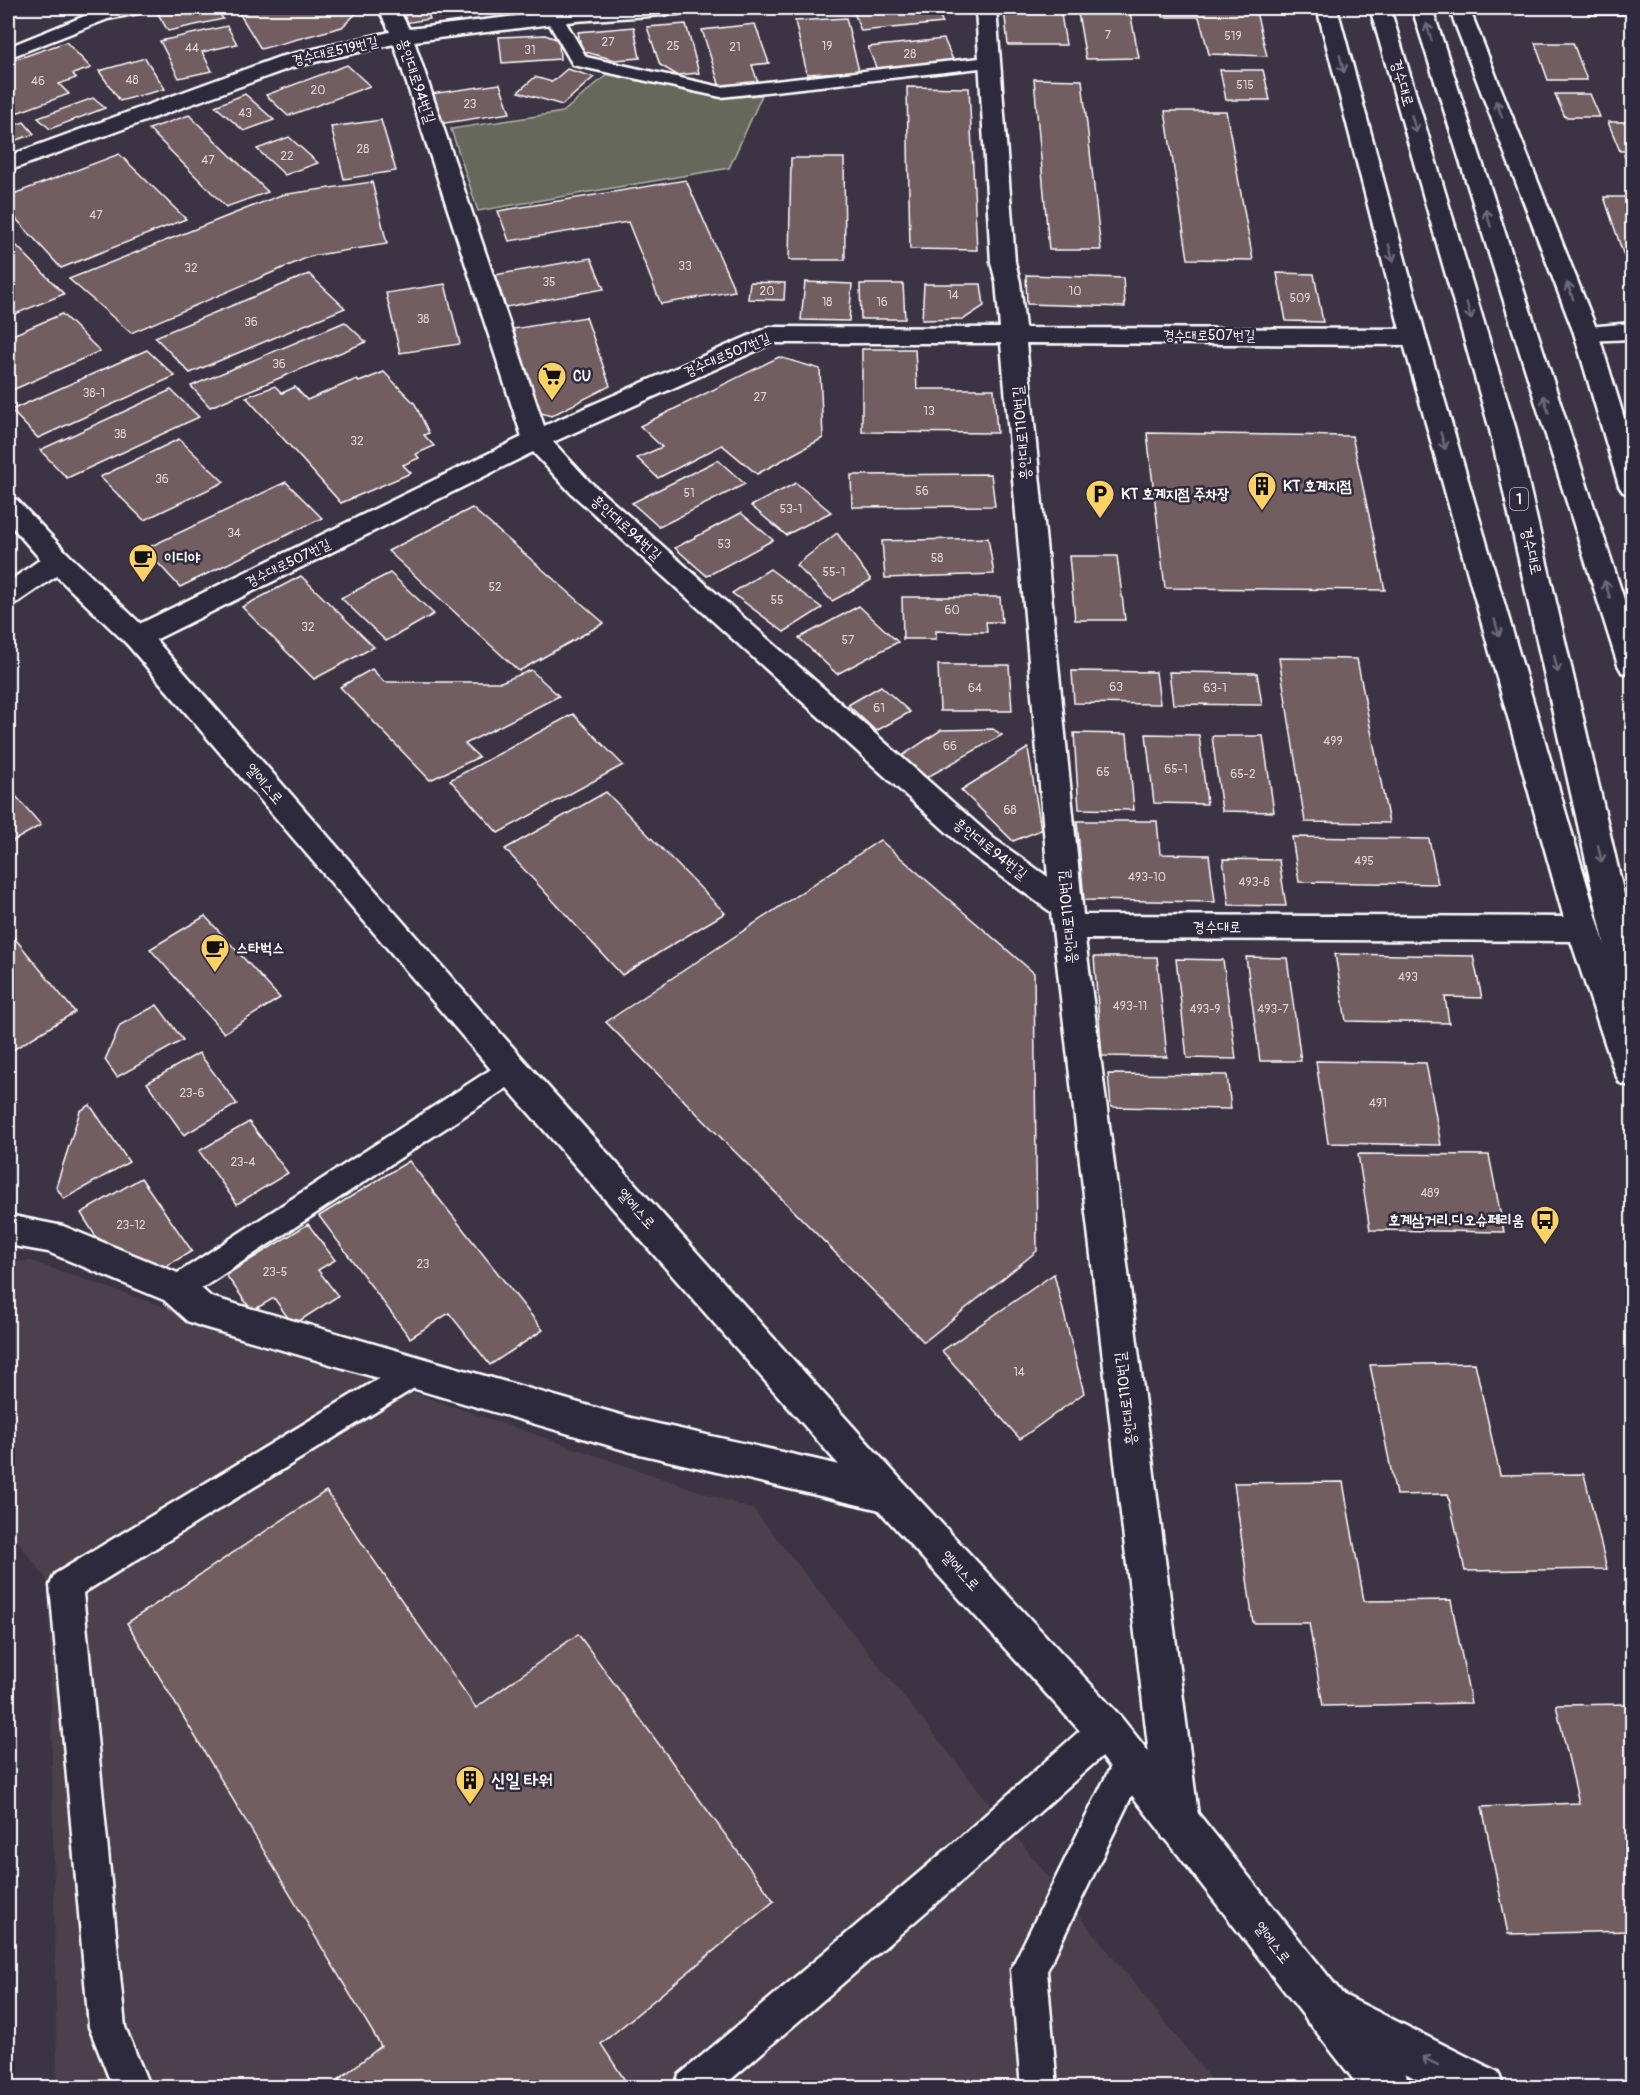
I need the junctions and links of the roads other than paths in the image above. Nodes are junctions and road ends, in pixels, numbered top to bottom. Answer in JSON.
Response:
{"nodes":[{"id":1,"x":137,"y":8,"type":"edge"},
{"id":2,"x":388,"y":8,"type":"edge"},
{"id":3,"x":678,"y":8,"type":"edge"},
{"id":4,"x":986,"y":8,"type":"edge"},
{"id":5,"x":1327,"y":8,"type":"edge"},
{"id":6,"x":1380,"y":8,"type":"edge"},
{"id":7,"x":1422,"y":8,"type":"edge"},
{"id":8,"x":1459,"y":8,"type":"edge"},
{"id":9,"x":555,"y":18,"type":"junction"},
{"id":10,"x":402,"y":36,"type":"junction"},
{"id":11,"x":8,"y":53,"type":"edge"},
{"id":12,"x":989,"y":62,"type":"junction"},
{"id":13,"x":8,"y":164,"type":"edge"},
{"id":14,"x":1632,"y":331,"type":"edge"},
{"id":15,"x":1586,"y":333,"type":"junction"},
{"id":16,"x":1013,"y":334,"type":"junction"},
{"id":17,"x":1414,"y":337,"type":"junction"},
{"id":18,"x":536,"y":440,"type":"junction"},
{"id":19,"x":1632,"y":486,"type":"edge"},
{"id":20,"x":8,"y":506,"type":"edge"},
{"id":21,"x":58,"y":561,"type":"junction"},
{"id":22,"x":8,"y":595,"type":"edge"},
{"id":23,"x":136,"y":637,"type":"junction"},
{"id":24,"x":1632,"y":664,"type":"edge"},
{"id":25,"x":1068,"y":917,"type":"junction"},
{"id":26,"x":1583,"y":929,"type":"junction"},
{"id":27,"x":1632,"y":996,"type":"edge"},
{"id":28,"x":512,"y":1070,"type":"junction"},
{"id":29,"x":1632,"y":1072,"type":"edge"},
{"id":30,"x":8,"y":1230,"type":"edge"},
{"id":31,"x":177,"y":1288,"type":"junction"},
{"id":32,"x":414,"y":1372,"type":"junction"},
{"id":33,"x":888,"y":1494,"type":"junction"},
{"id":34,"x":1106,"y":1730,"type":"junction"},
{"id":35,"x":1132,"y":1760,"type":"junction"},
{"id":36,"x":1178,"y":1823,"type":"junction"},
{"id":37,"x":1324,"y":2007,"type":"junction"},
{"id":38,"x":132,"y":2088,"type":"edge"},
{"id":39,"x":692,"y":2088,"type":"edge"},
{"id":40,"x":1039,"y":2088,"type":"edge"},
{"id":41,"x":1389,"y":2088,"type":"edge"},
{"id":42,"x":1482,"y":2088,"type":"edge"}],
"edges":[{"from":1,"to":11,"type":"lane"},
{"from":2,"to":10,"type":"street","name":"흥안대로94번길"},
{"from":3,"to":9,"type":"street","name":"경수대로519번길"},
{"from":4,"to":12,"type":"street","name":"흥안대로110번길"},
{"from":5,"to":17,"type":"street","one_way":true},
{"from":6,"to":27,"type":"street","name":"경수대로","number":"1","one_way":true},
{"from":24,"to":7,"type":"street","one_way":true},
{"from":15,"to":8,"type":"street","one_way":true},
{"from":9,"to":10,"type":"street","name":"경수대로519번길"},
{"from":9,"to":12,"type":"lane"},
{"from":10,"to":13,"type":"street","name":"경수대로519번길"},
{"from":10,"to":18,"type":"street","name":"흥안대로94번길"},
{"from":12,"to":16,"type":"street","name":"흥안대로110번길"},
{"from":14,"to":15,"type":"street"},
{"from":15,"to":19,"type":"street"},
{"from":16,"to":17,"type":"street","name":"경수대로507번길"},
{"from":16,"to":18,"type":"street","name":"경수대로507번길"},
{"from":16,"to":25,"type":"street","name":"흥안대로110번길"},
{"from":17,"to":26,"type":"street","one_way":true},
{"from":18,"to":23,"type":"street","name":"경수대로507번길"},
{"from":18,"to":25,"type":"street","name":"흥안대로94번길"},
{"from":20,"to":21,"type":"street","name":"엘에스로"},
{"from":21,"to":22,"type":"street"},
{"from":21,"to":23,"type":"street","name":"엘에스로"},
{"from":23,"to":28,"type":"street","name":"엘에스로"},
{"from":25,"to":26,"type":"street","name":"경수대로"},
{"from":25,"to":36,"type":"street","name":"흥안대로110번길"},
{"from":26,"to":29,"type":"street"},
{"from":28,"to":31,"type":"lane"},
{"from":28,"to":33,"type":"street","name":"엘에스로"},
{"from":30,"to":31,"type":"street"},
{"from":31,"to":32,"type":"street"},
{"from":32,"to":33,"type":"street"},
{"from":32,"to":38,"type":"lane"},
{"from":33,"to":34,"type":"street","name":"엘에스로"},
{"from":34,"to":35,"type":"street","name":"엘에스로"},
{"from":34,"to":39,"type":"lane"},
{"from":35,"to":36,"type":"street","name":"엘에스로"},
{"from":35,"to":40,"type":"lane"},
{"from":36,"to":37,"type":"street","name":"엘에스로"},
{"from":37,"to":41,"type":"street","name":"엘에스로"},
{"from":42,"to":37,"type":"street","one_way":true}]}
